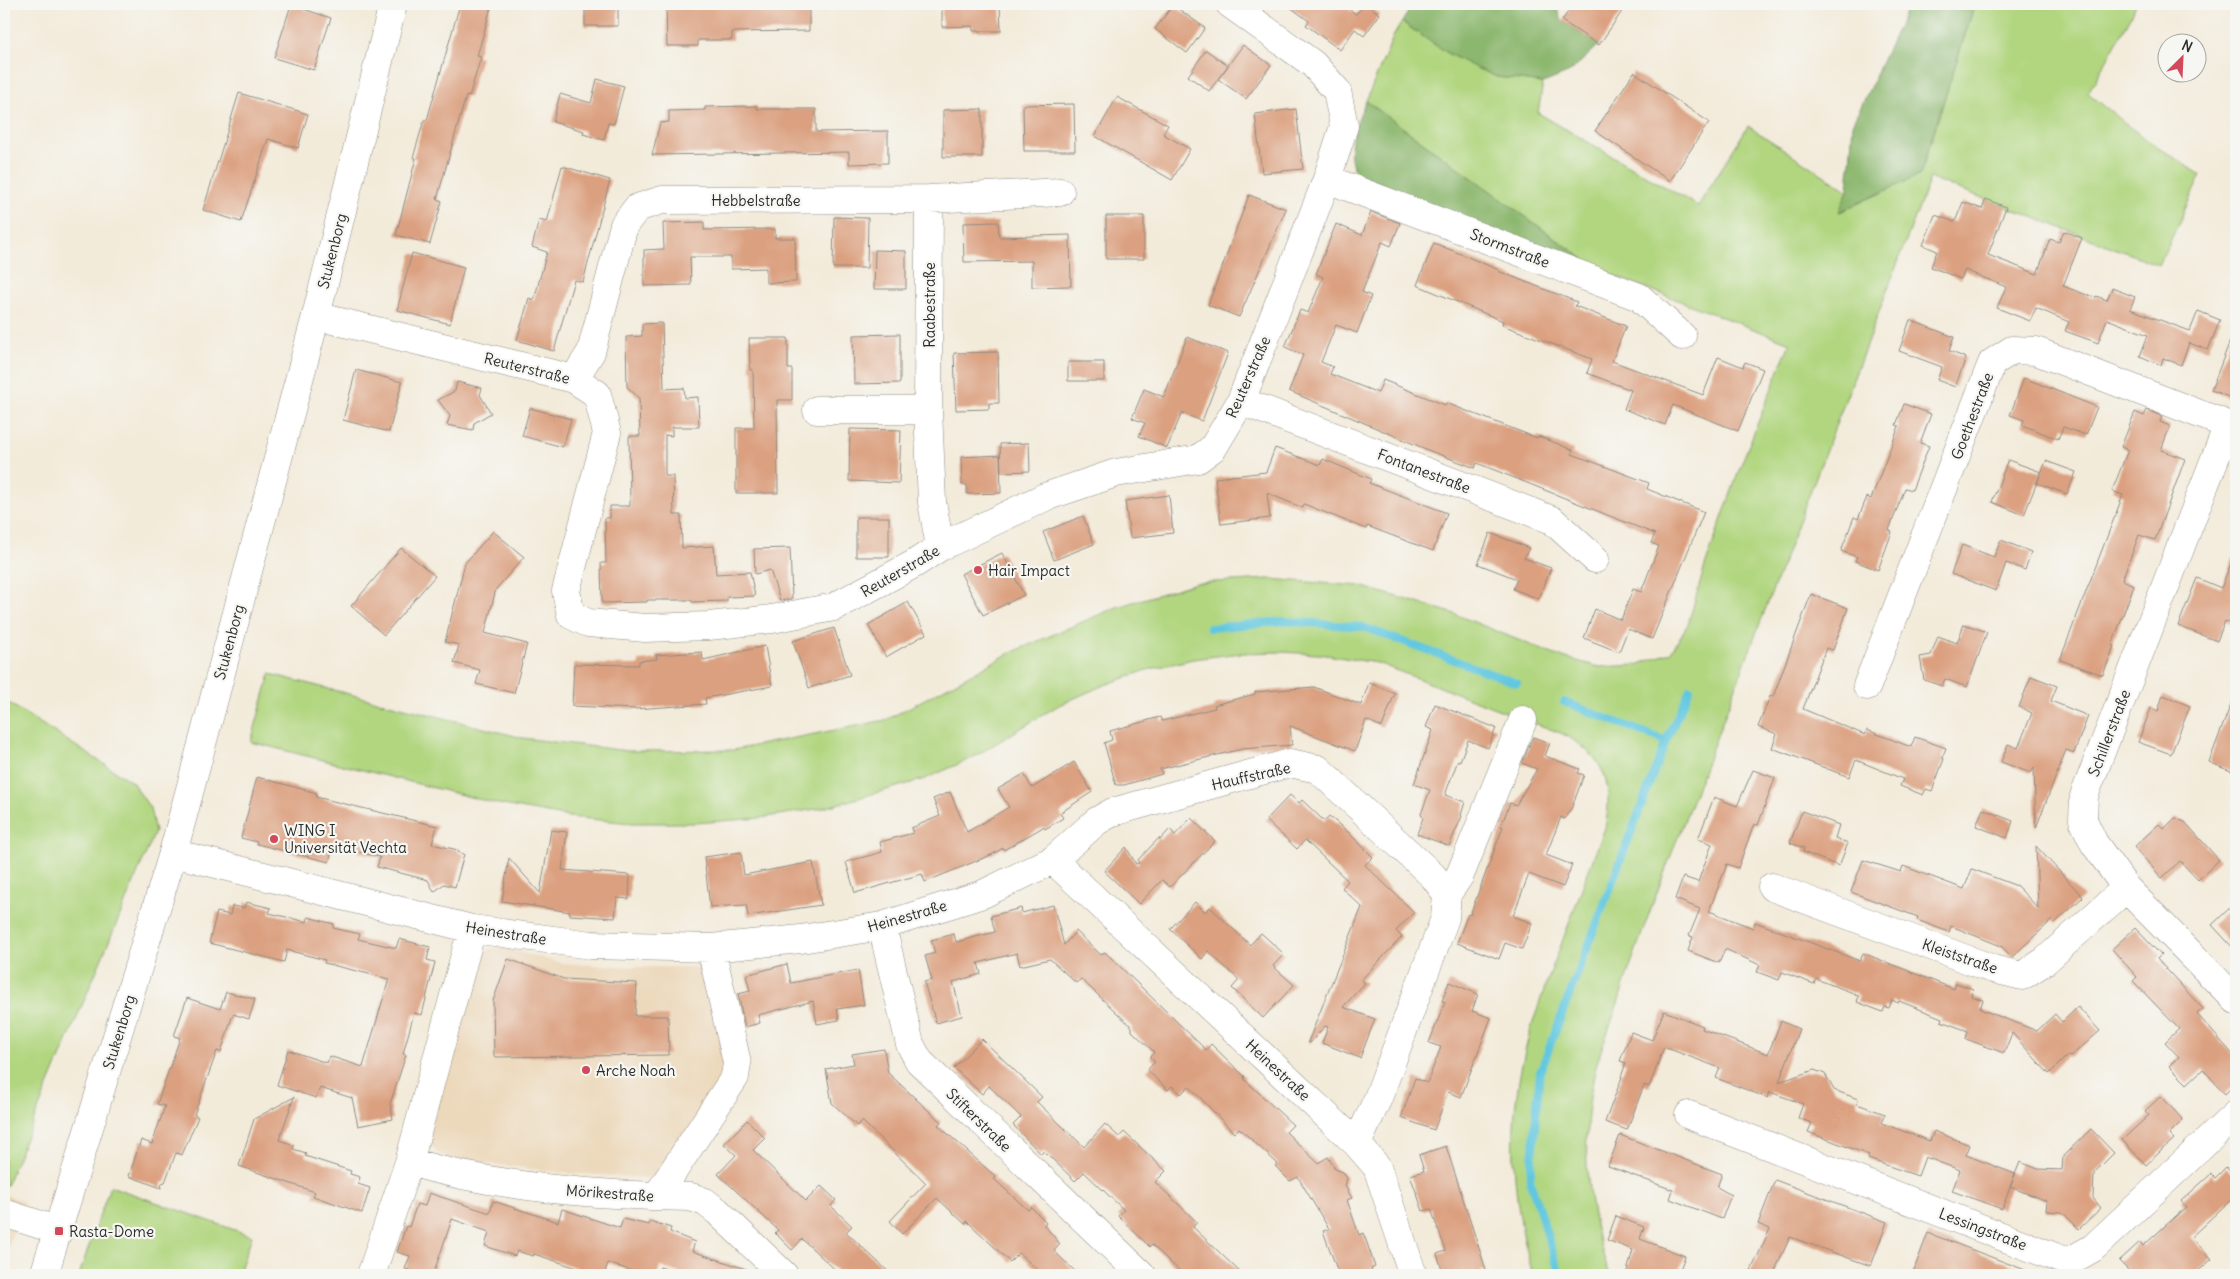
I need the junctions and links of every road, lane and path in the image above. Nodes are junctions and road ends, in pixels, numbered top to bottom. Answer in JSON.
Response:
{"nodes":[{"id":1,"x":393,"y":4,"type":"edge"},
{"id":2,"x":1230,"y":4,"type":"edge"},
{"id":3,"x":1327,"y":179,"type":"junction"},
{"id":4,"x":1060,"y":192,"type":"dead end"},
{"id":5,"x":929,"y":199,"type":"junction"},
{"id":6,"x":316,"y":316,"type":"junction"},
{"id":7,"x":1682,"y":336,"type":"dead end"},
{"id":8,"x":574,"y":379,"type":"junction"},
{"id":9,"x":1241,"y":401,"type":"junction"},
{"id":10,"x":817,"y":410,"type":"dead end"},
{"id":11,"x":928,"y":410,"type":"junction"},
{"id":12,"x":2232,"y":427,"type":"edge"},
{"id":13,"x":940,"y":547,"type":"junction"},
{"id":14,"x":1596,"y":560,"type":"dead end"},
{"id":15,"x":1867,"y":686,"type":"dead end"},
{"id":16,"x":1523,"y":720,"type":"dead end"},
{"id":17,"x":173,"y":853,"type":"junction"},
{"id":18,"x":1053,"y":860,"type":"junction"},
{"id":19,"x":1772,"y":887,"type":"dead end"},
{"id":20,"x":2126,"y":888,"type":"junction"},
{"id":21,"x":1447,"y":894,"type":"junction"},
{"id":22,"x":882,"y":926,"type":"junction"},
{"id":23,"x":472,"y":929,"type":"junction"},
{"id":24,"x":711,"y":948,"type":"junction"},
{"id":25,"x":2236,"y":1000,"type":"edge"},
{"id":26,"x":2236,"y":1114,"type":"edge"},
{"id":27,"x":1688,"y":1115,"type":"dead end"},
{"id":28,"x":1357,"y":1144,"type":"junction"},
{"id":29,"x":408,"y":1162,"type":"junction"},
{"id":30,"x":657,"y":1196,"type":"junction"},
{"id":31,"x":4,"y":1213,"type":"edge"},
{"id":32,"x":59,"y":1231,"type":"junction"},
{"id":33,"x":2066,"y":1269,"type":"edge"},
{"id":34,"x":44,"y":1275,"type":"edge"},
{"id":35,"x":371,"y":1275,"type":"edge"},
{"id":36,"x":784,"y":1275,"type":"edge"},
{"id":37,"x":1142,"y":1275,"type":"edge"},
{"id":38,"x":1413,"y":1275,"type":"edge"}],
"edges":[{"from":1,"to":6,"type":"street","name":"Stukenborg"},
{"from":2,"to":3,"type":"street","name":"Reuterstraße"},
{"from":3,"to":7,"type":"street","name":"Stormstraße"},
{"from":3,"to":9,"type":"street","name":"Reuterstraße"},
{"from":4,"to":5,"type":"street","name":"Hebbelstraße"},
{"from":5,"to":8,"type":"street","name":"Hebbelstraße"},
{"from":5,"to":11,"type":"street","name":"Raabestraße"},
{"from":6,"to":8,"type":"street","name":"Reuterstraße"},
{"from":6,"to":17,"type":"street","name":"Stukenborg"},
{"from":8,"to":13,"type":"street","name":"Reuterstraße"},
{"from":9,"to":13,"type":"street","name":"Reuterstraße"},
{"from":9,"to":14,"type":"street","name":"Fontanestraße"},
{"from":10,"to":11,"type":"street"},
{"from":11,"to":13,"type":"street","name":"Raabestraße"},
{"from":12,"to":15,"type":"street","name":"Goethestraße"},
{"from":12,"to":20,"type":"street","name":"Schillerstraße"},
{"from":16,"to":21,"type":"street"},
{"from":17,"to":23,"type":"street","name":"Heinestraße"},
{"from":17,"to":32,"type":"street","name":"Stukenborg"},
{"from":18,"to":21,"type":"street","name":"Hauffstraße"},
{"from":18,"to":22,"type":"street","name":"Heinestraße"},
{"from":18,"to":28,"type":"street","name":"Heinestraße"},
{"from":19,"to":20,"type":"street","name":"Kleiststraße"},
{"from":20,"to":25,"type":"street","name":"Schillerstraße"},
{"from":21,"to":28,"type":"street"},
{"from":22,"to":24,"type":"street","name":"Heinestraße"},
{"from":22,"to":37,"type":"street","name":"Stifterstraße"},
{"from":23,"to":24,"type":"street","name":"Heinestraße"},
{"from":23,"to":29,"type":"street"},
{"from":24,"to":30,"type":"street"},
{"from":26,"to":33,"type":"street","name":"Lessingstraße"},
{"from":27,"to":33,"type":"street","name":"Lessingstraße"},
{"from":28,"to":38,"type":"street","name":"Heinestraße"},
{"from":29,"to":30,"type":"street","name":"Mörikestraße"},
{"from":29,"to":35,"type":"street"},
{"from":30,"to":36,"type":"street","name":"Mörikestraße"},
{"from":31,"to":32,"type":"street"},
{"from":32,"to":34,"type":"street","name":"Stukenborg"}]}
